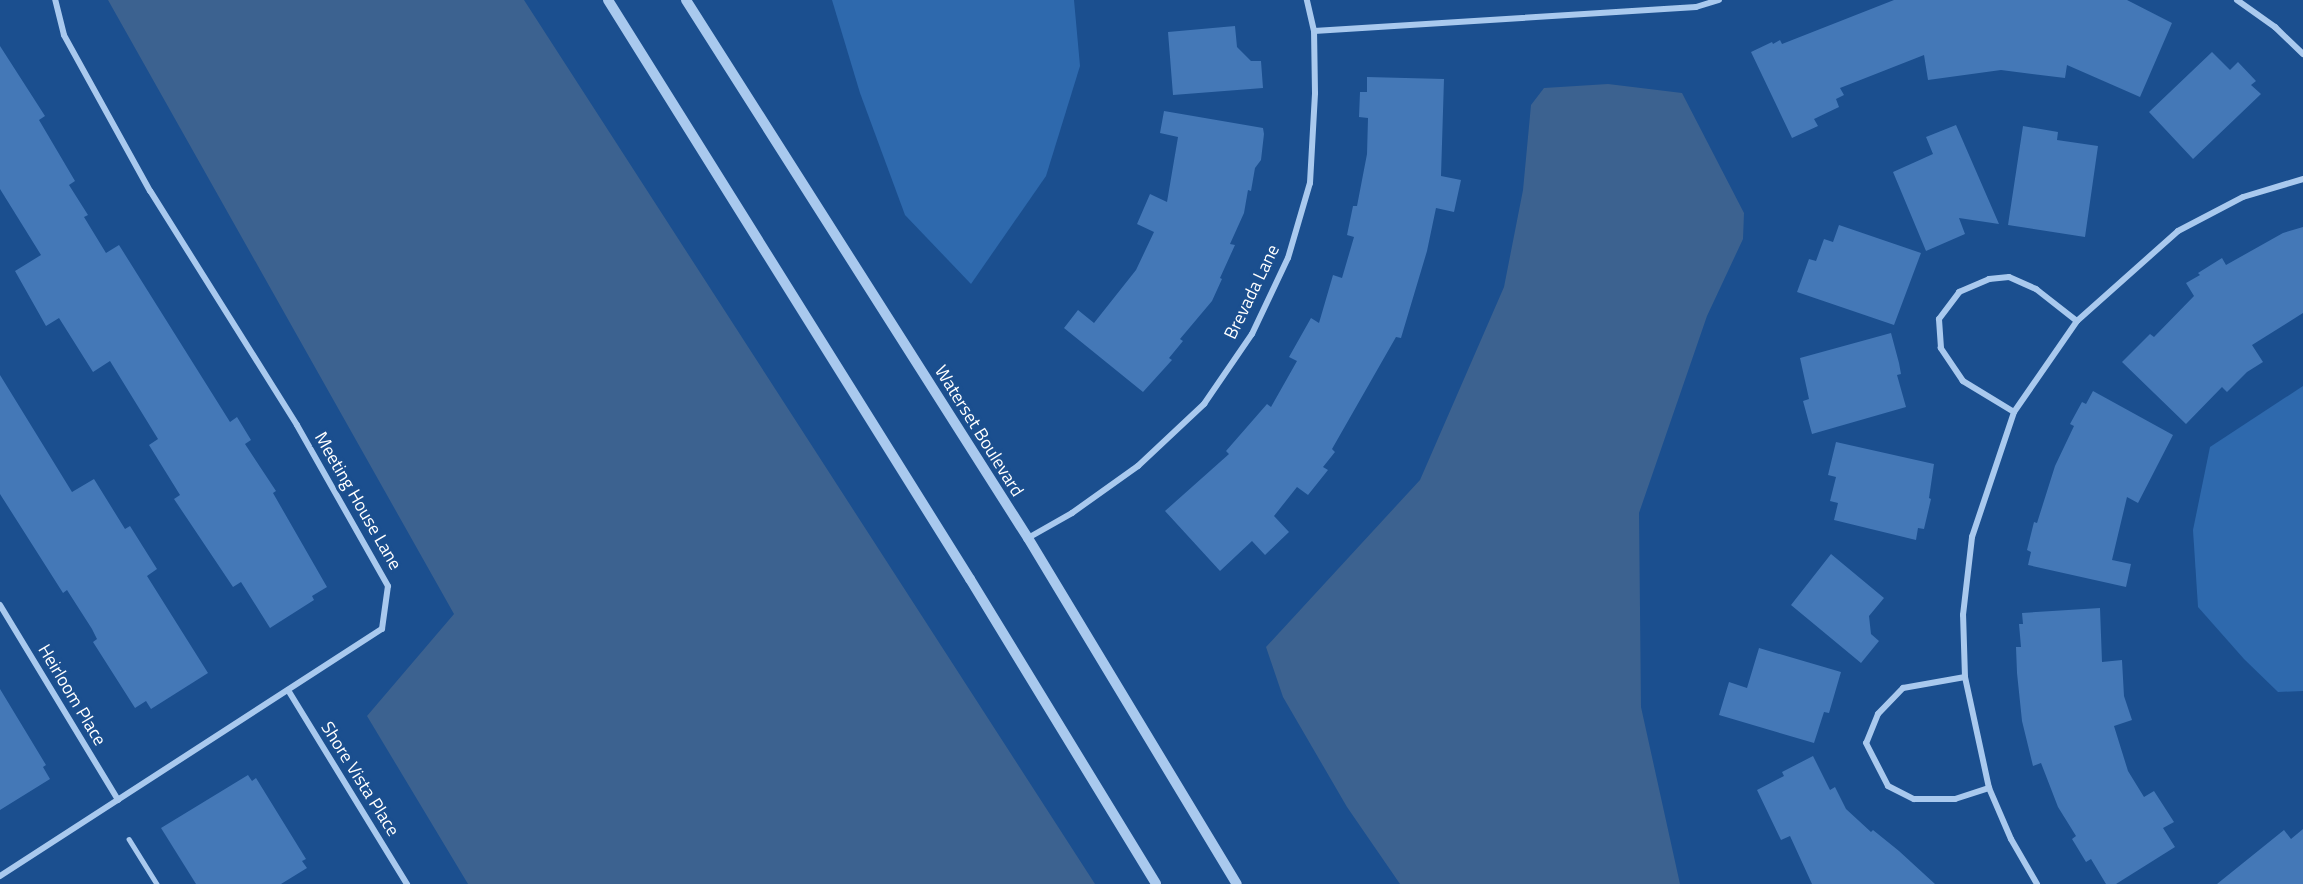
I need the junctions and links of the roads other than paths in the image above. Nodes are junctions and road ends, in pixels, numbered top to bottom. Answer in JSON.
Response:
{"nodes":[{"id":1,"x":55,"y":0,"type":"edge"},
{"id":2,"x":608,"y":0,"type":"edge"},
{"id":3,"x":686,"y":0,"type":"edge"},
{"id":4,"x":1307,"y":0,"type":"edge"},
{"id":5,"x":1719,"y":0,"type":"edge"},
{"id":6,"x":2237,"y":0,"type":"edge"},
{"id":7,"x":1314,"y":30,"type":"junction"},
{"id":8,"x":2303,"y":54,"type":"edge"},
{"id":9,"x":2303,"y":179,"type":"edge"},
{"id":10,"x":2077,"y":321,"type":"junction"},
{"id":11,"x":2014,"y":411,"type":"junction"},
{"id":12,"x":1028,"y":538,"type":"junction"},
{"id":13,"x":0,"y":605,"type":"edge"},
{"id":14,"x":1965,"y":677,"type":"junction"},
{"id":15,"x":288,"y":690,"type":"junction"},
{"id":16,"x":1989,"y":788,"type":"junction"},
{"id":17,"x":118,"y":800,"type":"junction"},
{"id":18,"x":129,"y":839,"type":"dead end"},
{"id":19,"x":0,"y":876,"type":"edge"},
{"id":20,"x":157,"y":884,"type":"edge"},
{"id":21,"x":407,"y":884,"type":"edge"},
{"id":22,"x":1156,"y":884,"type":"edge"},
{"id":23,"x":1237,"y":884,"type":"edge"},
{"id":24,"x":2037,"y":884,"type":"edge"}],
"edges":[{"from":1,"to":15,"type":"street","name":"Meeting House Lane"},
{"from":2,"to":22,"type":"street"},
{"from":3,"to":12,"type":"street","name":"Waterset Boulevard"},
{"from":4,"to":7,"type":"street","name":"Brevada Lane"},
{"from":5,"to":7,"type":"street"},
{"from":6,"to":8,"type":"street"},
{"from":7,"to":12,"type":"street","name":"Brevada Lane"},
{"from":9,"to":10,"type":"street"},
{"from":10,"to":11,"type":"street"},
{"from":10,"to":11,"type":"street"},
{"from":11,"to":14,"type":"street"},
{"from":12,"to":23,"type":"street","name":"Waterset Boulevard"},
{"from":13,"to":17,"type":"street","name":"Heirloom Place"},
{"from":14,"to":16,"type":"street"},
{"from":14,"to":16,"type":"street"},
{"from":15,"to":17,"type":"street","name":"Meeting House Lane"},
{"from":15,"to":21,"type":"street","name":"Shore Vista Place"},
{"from":16,"to":24,"type":"street"},
{"from":17,"to":19,"type":"street","name":"Meeting House Lane"},
{"from":18,"to":20,"type":"lane"}]}
